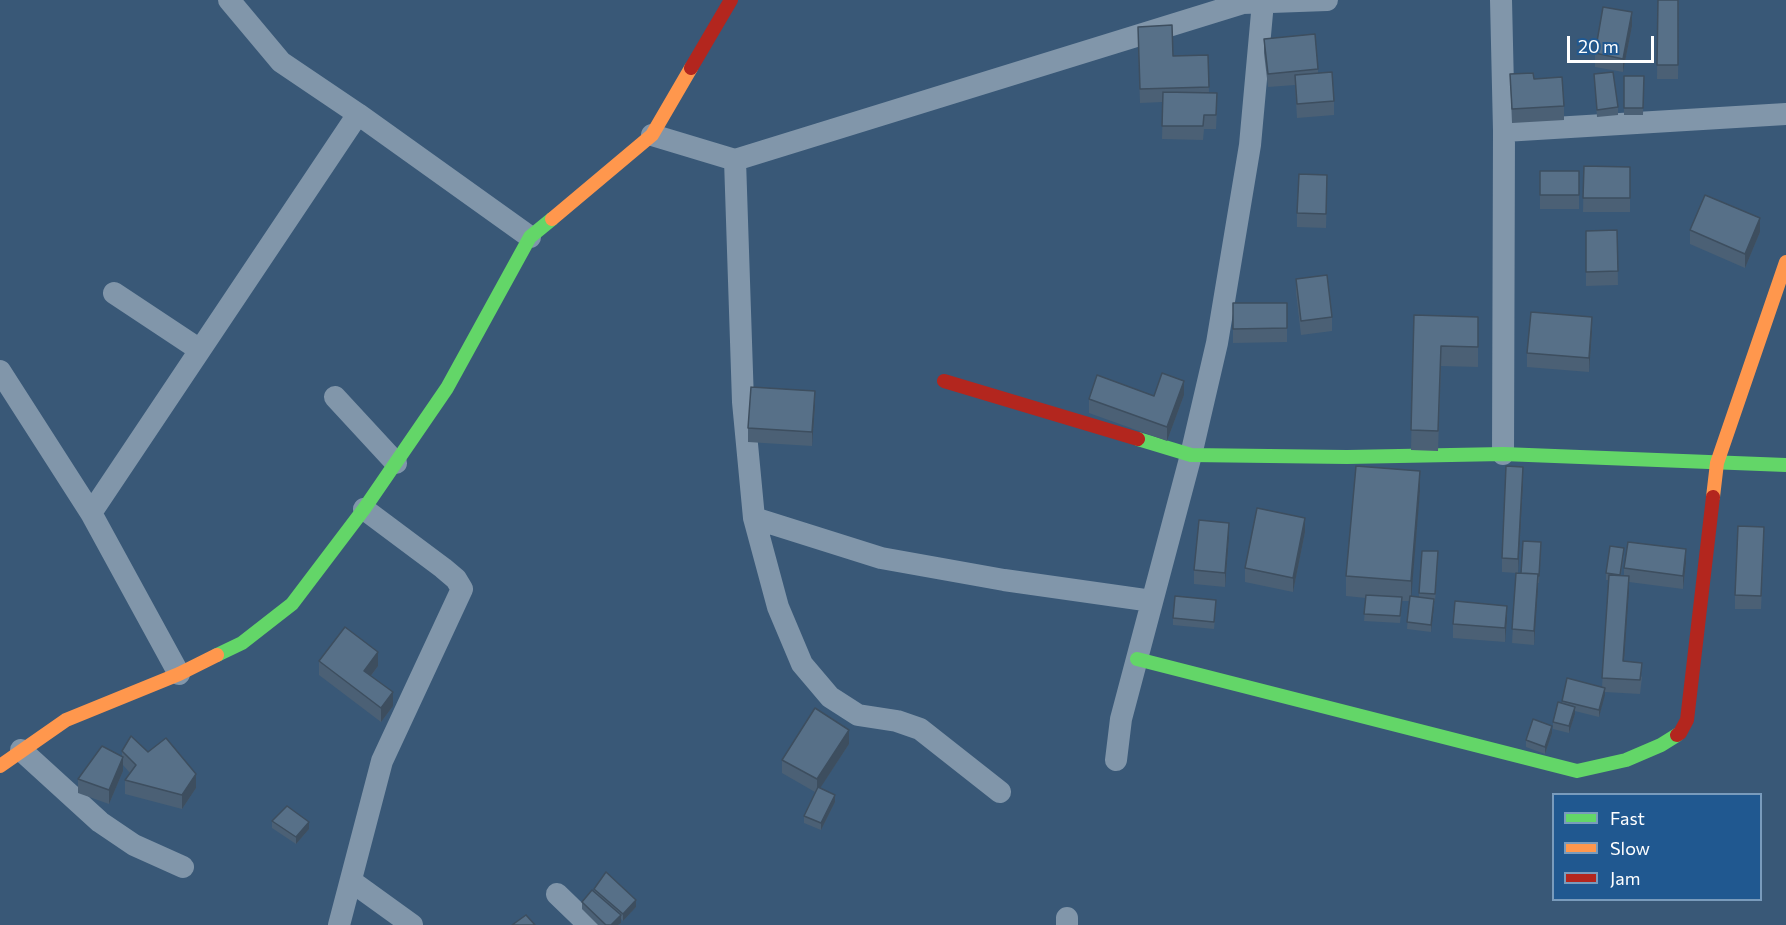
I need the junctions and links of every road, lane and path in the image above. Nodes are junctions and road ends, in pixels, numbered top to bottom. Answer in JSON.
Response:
{"nodes":[{"id":1,"x":229,"y":0,"type":"edge"},
{"id":2,"x":731,"y":0,"type":"edge"},
{"id":3,"x":1327,"y":0,"type":"edge"},
{"id":4,"x":1501,"y":0,"type":"edge"},
{"id":5,"x":1250,"y":2,"type":"edge"},
{"id":6,"x":358,"y":114,"type":"junction"},
{"id":7,"x":1786,"y":114,"type":"edge"},
{"id":8,"x":1504,"y":131,"type":"junction"},
{"id":9,"x":652,"y":135,"type":"junction"},
{"id":10,"x":735,"y":160,"type":"junction"},
{"id":11,"x":530,"y":237,"type":"junction"},
{"id":12,"x":1786,"y":262,"type":"edge"},
{"id":13,"x":114,"y":293,"type":"dead end"},
{"id":14,"x":200,"y":350,"type":"junction"},
{"id":15,"x":0,"y":371,"type":"edge"},
{"id":16,"x":944,"y":381,"type":"dead end"},
{"id":17,"x":335,"y":397,"type":"dead end"},
{"id":18,"x":1503,"y":454,"type":"junction"},
{"id":19,"x":1191,"y":455,"type":"junction"},
{"id":20,"x":396,"y":463,"type":"junction"},
{"id":21,"x":1717,"y":463,"type":"junction"},
{"id":22,"x":1786,"y":465,"type":"edge"},
{"id":23,"x":364,"y":509,"type":"junction"},
{"id":24,"x":91,"y":513,"type":"junction"},
{"id":25,"x":754,"y":518,"type":"junction"},
{"id":26,"x":1152,"y":601,"type":"junction"},
{"id":27,"x":1137,"y":659,"type":"junction"},
{"id":28,"x":179,"y":675,"type":"junction"},
{"id":29,"x":21,"y":750,"type":"junction"},
{"id":30,"x":1116,"y":760,"type":"dead end"},
{"id":31,"x":0,"y":766,"type":"edge"},
{"id":32,"x":1000,"y":792,"type":"dead end"},
{"id":33,"x":183,"y":867,"type":"dead end"},
{"id":34,"x":351,"y":881,"type":"junction"},
{"id":35,"x":557,"y":894,"type":"dead end"},
{"id":36,"x":339,"y":925,"type":"edge"},
{"id":37,"x":412,"y":925,"type":"edge"},
{"id":38,"x":590,"y":925,"type":"edge"}],
"edges":[{"from":1,"to":6,"type":"street"},
{"from":2,"to":9,"type":"street"},
{"from":3,"to":5,"type":"street"},
{"from":4,"to":8,"type":"street"},
{"from":5,"to":10,"type":"street"},
{"from":5,"to":19,"type":"street"},
{"from":6,"to":11,"type":"street"},
{"from":6,"to":14,"type":"street"},
{"from":7,"to":8,"type":"street"},
{"from":8,"to":18,"type":"street"},
{"from":9,"to":10,"type":"street"},
{"from":9,"to":11,"type":"street"},
{"from":10,"to":25,"type":"street"},
{"from":11,"to":20,"type":"street"},
{"from":12,"to":21,"type":"street"},
{"from":13,"to":14,"type":"street"},
{"from":14,"to":24,"type":"street"},
{"from":15,"to":24,"type":"street"},
{"from":16,"to":19,"type":"street"},
{"from":17,"to":20,"type":"street"},
{"from":18,"to":19,"type":"street"},
{"from":18,"to":21,"type":"street"},
{"from":19,"to":26,"type":"street"},
{"from":20,"to":23,"type":"street"},
{"from":21,"to":22,"type":"street"},
{"from":21,"to":27,"type":"street"},
{"from":23,"to":28,"type":"street"},
{"from":23,"to":34,"type":"street"},
{"from":24,"to":28,"type":"street"},
{"from":25,"to":26,"type":"street"},
{"from":25,"to":32,"type":"street"},
{"from":26,"to":27,"type":"street"},
{"from":27,"to":30,"type":"street"},
{"from":28,"to":29,"type":"street"},
{"from":29,"to":31,"type":"street"},
{"from":29,"to":33,"type":"street"},
{"from":34,"to":36,"type":"street"},
{"from":34,"to":37,"type":"street"},
{"from":35,"to":38,"type":"street"}]}
